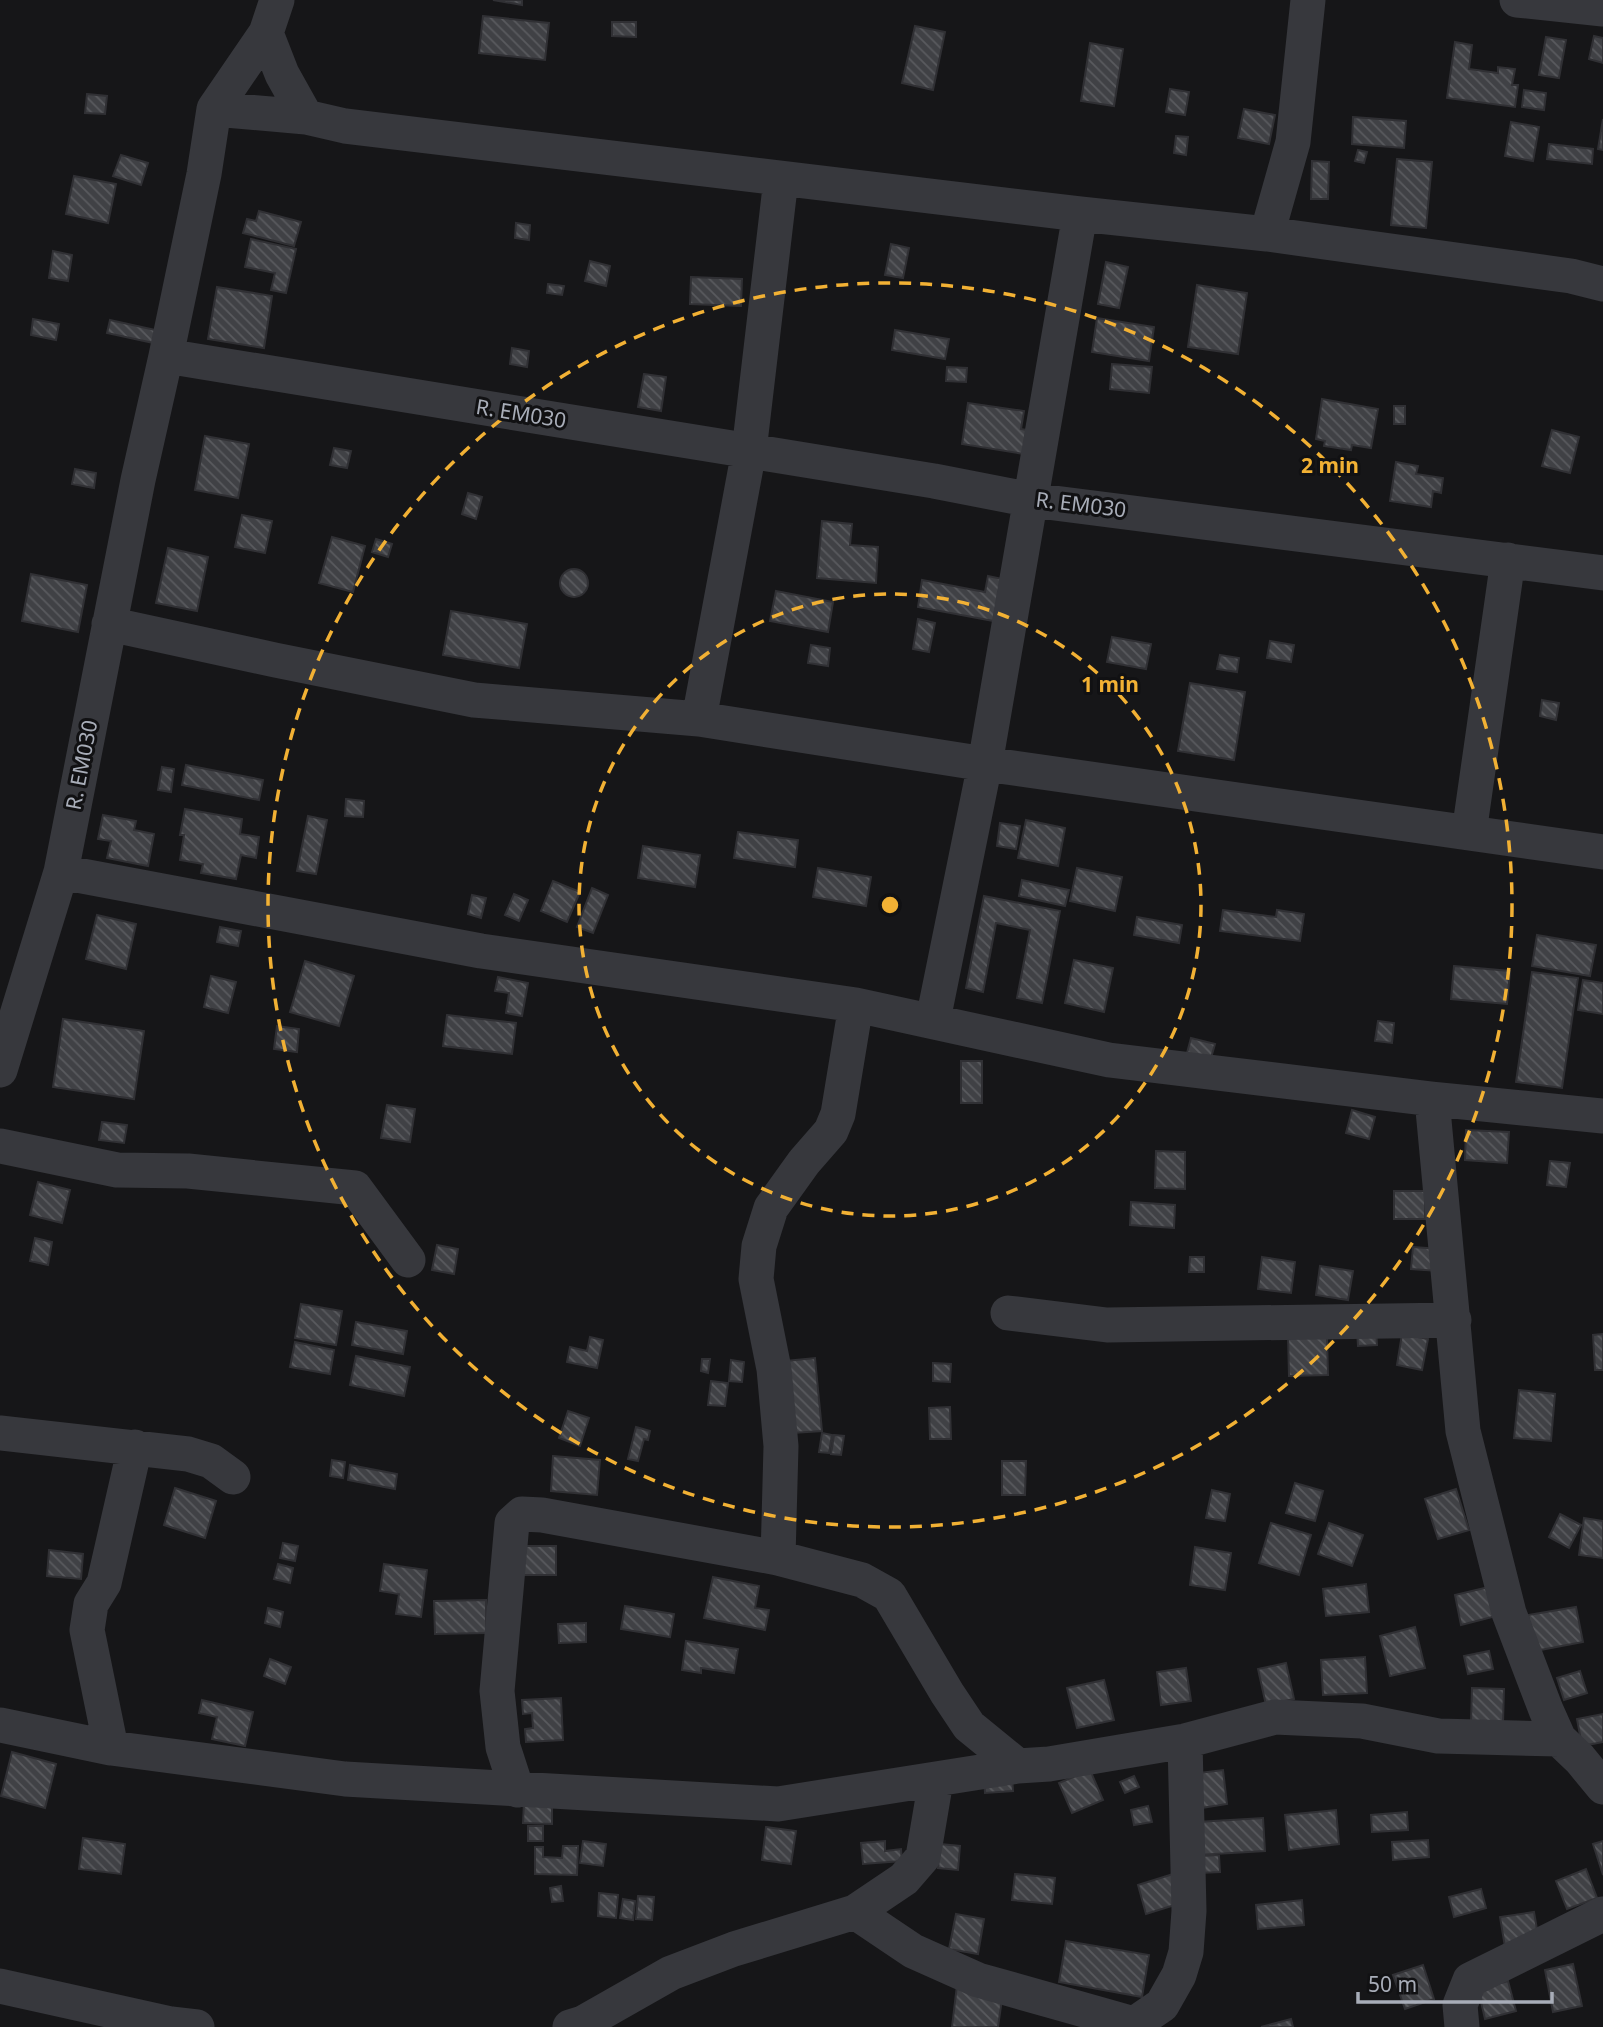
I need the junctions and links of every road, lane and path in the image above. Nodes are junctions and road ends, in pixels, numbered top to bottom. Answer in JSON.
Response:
{"nodes":[{"id":1,"x":277,"y":0,"type":"edge"},
{"id":2,"x":1308,"y":0,"type":"edge"},
{"id":3,"x":1517,"y":0,"type":"edge"},
{"id":4,"x":1603,"y":9,"type":"edge"},
{"id":5,"x":266,"y":33,"type":"junction"},
{"id":6,"x":214,"y":108,"type":"junction"},
{"id":7,"x":306,"y":117,"type":"junction"},
{"id":8,"x":781,"y":179,"type":"junction"},
{"id":9,"x":1080,"y":214,"type":"junction"},
{"id":10,"x":1267,"y":234,"type":"junction"},
{"id":11,"x":1603,"y":284,"type":"edge"},
{"id":12,"x":166,"y":356,"type":"junction"},
{"id":13,"x":749,"y":451,"type":"junction"},
{"id":14,"x":1031,"y":500,"type":"junction"},
{"id":15,"x":1508,"y":560,"type":"junction"},
{"id":16,"x":1603,"y":573,"type":"edge"},
{"id":17,"x":109,"y":624,"type":"junction"},
{"id":18,"x":699,"y":719,"type":"junction"},
{"id":19,"x":985,"y":764,"type":"junction"},
{"id":20,"x":1469,"y":833,"type":"junction"},
{"id":21,"x":1603,"y":852,"type":"edge"},
{"id":22,"x":61,"y":872,"type":"junction"},
{"id":23,"x":856,"y":1005,"type":"junction"},
{"id":24,"x":933,"y":1020,"type":"junction"},
{"id":25,"x":0,"y":1070,"type":"edge"},
{"id":26,"x":1432,"y":1099,"type":"junction"},
{"id":27,"x":1603,"y":1116,"type":"edge"},
{"id":28,"x":0,"y":1146,"type":"edge"},
{"id":29,"x":408,"y":1260,"type":"dead end"},
{"id":30,"x":1008,"y":1313,"type":"dead end"},
{"id":31,"x":1454,"y":1320,"type":"junction"},
{"id":32,"x":0,"y":1433,"type":"edge"},
{"id":33,"x":135,"y":1447,"type":"junction"},
{"id":34,"x":233,"y":1477,"type":"dead end"},
{"id":35,"x":778,"y":1558,"type":"junction"},
{"id":36,"x":0,"y":1725,"type":"edge"},
{"id":37,"x":1559,"y":1739,"type":"junction"},
{"id":38,"x":1185,"y":1741,"type":"junction"},
{"id":39,"x":111,"y":1748,"type":"junction"},
{"id":40,"x":1018,"y":1766,"type":"junction"},
{"id":41,"x":936,"y":1780,"type":"junction"},
{"id":42,"x":1603,"y":1787,"type":"edge"},
{"id":43,"x":517,"y":1790,"type":"junction"},
{"id":44,"x":855,"y":1912,"type":"junction"},
{"id":45,"x":1603,"y":1914,"type":"edge"},
{"id":46,"x":0,"y":1986,"type":"edge"},
{"id":47,"x":1132,"y":2025,"type":"edge"},
{"id":48,"x":180,"y":2026,"type":"edge"},
{"id":49,"x":570,"y":2027,"type":"edge"},
{"id":50,"x":1462,"y":2027,"type":"edge"}],
"edges":[{"from":1,"to":5,"type":"street"},
{"from":2,"to":10,"type":"street"},
{"from":3,"to":4,"type":"street"},
{"from":5,"to":6,"type":"street"},
{"from":5,"to":7,"type":"street"},
{"from":6,"to":7,"type":"street"},
{"from":6,"to":12,"type":"street"},
{"from":7,"to":8,"type":"street"},
{"from":8,"to":9,"type":"street"},
{"from":8,"to":13,"type":"street"},
{"from":9,"to":10,"type":"street"},
{"from":9,"to":14,"type":"street"},
{"from":10,"to":11,"type":"street"},
{"from":12,"to":13,"type":"street","name":"R. EM030"},
{"from":12,"to":17,"type":"street","name":"R. EM030"},
{"from":13,"to":14,"type":"street","name":"R. EM030"},
{"from":13,"to":18,"type":"street"},
{"from":14,"to":15,"type":"street","name":"R. EM030"},
{"from":14,"to":19,"type":"street"},
{"from":15,"to":16,"type":"street","name":"R. EM030"},
{"from":15,"to":20,"type":"street"},
{"from":17,"to":18,"type":"street"},
{"from":17,"to":22,"type":"street","name":"R. EM030"},
{"from":18,"to":19,"type":"street"},
{"from":19,"to":20,"type":"street"},
{"from":19,"to":24,"type":"street"},
{"from":20,"to":21,"type":"street"},
{"from":22,"to":23,"type":"street"},
{"from":22,"to":25,"type":"street","name":"R. EM030"},
{"from":23,"to":24,"type":"street"},
{"from":23,"to":35,"type":"street"},
{"from":24,"to":26,"type":"street"},
{"from":26,"to":27,"type":"street"},
{"from":26,"to":31,"type":"street"},
{"from":28,"to":29,"type":"street"},
{"from":30,"to":31,"type":"street"},
{"from":31,"to":37,"type":"street"},
{"from":32,"to":33,"type":"street"},
{"from":33,"to":34,"type":"street"},
{"from":33,"to":39,"type":"street"},
{"from":35,"to":40,"type":"street"},
{"from":35,"to":43,"type":"street"},
{"from":36,"to":39,"type":"street"},
{"from":37,"to":38,"type":"street"},
{"from":37,"to":42,"type":"street"},
{"from":38,"to":40,"type":"street"},
{"from":38,"to":47,"type":"street"},
{"from":39,"to":43,"type":"street"},
{"from":40,"to":41,"type":"street"},
{"from":41,"to":43,"type":"street"},
{"from":41,"to":44,"type":"street"},
{"from":44,"to":47,"type":"street"},
{"from":44,"to":49,"type":"street"},
{"from":45,"to":50,"type":"street"},
{"from":46,"to":48,"type":"street"}]}
